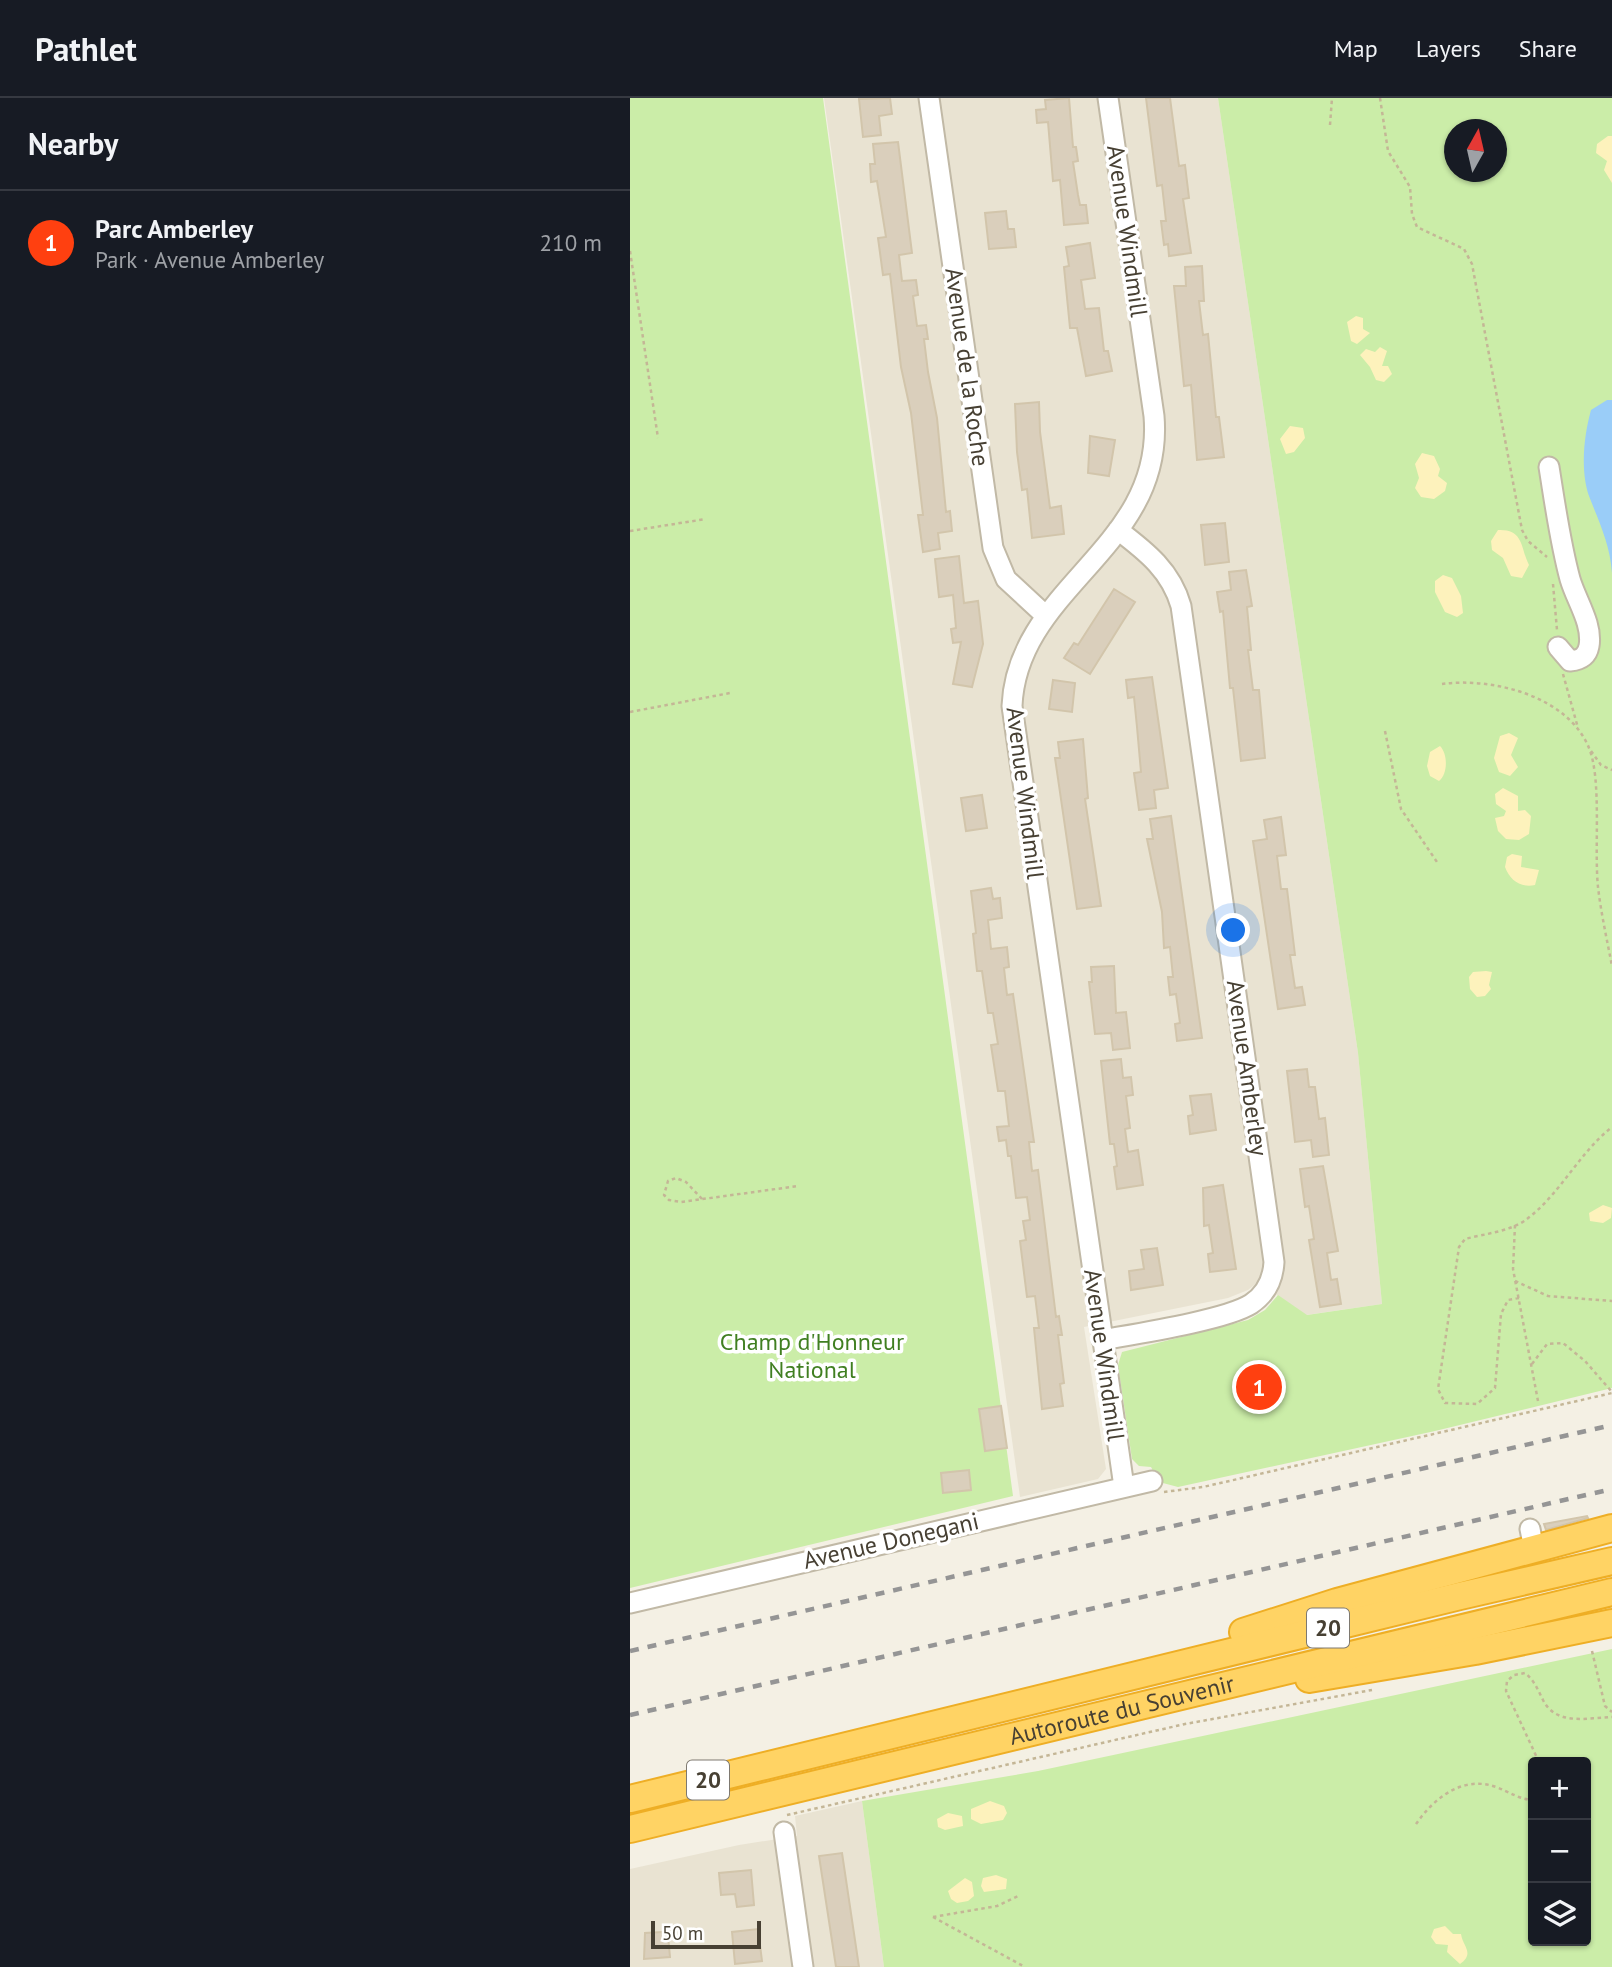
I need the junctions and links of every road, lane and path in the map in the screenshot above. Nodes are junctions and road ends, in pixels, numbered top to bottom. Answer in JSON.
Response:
{"nodes":[{"id":1,"x":929,"y":98,"type":"edge"},
{"id":2,"x":1108,"y":98,"type":"edge"},
{"id":3,"x":1332,"y":98,"type":"edge"},
{"id":4,"x":1380,"y":98,"type":"edge"},
{"id":5,"x":1330,"y":125,"type":"dead end"},
{"id":6,"x":630,"y":251,"type":"edge"},
{"id":7,"x":658,"y":438,"type":"dead end"},
{"id":8,"x":1549,"y":467,"type":"dead end"},
{"id":9,"x":706,"y":519,"type":"dead end"},
{"id":10,"x":1118,"y":530,"type":"junction"},
{"id":11,"x":630,"y":531,"type":"edge"},
{"id":12,"x":1547,"y":558,"type":"dead end"},
{"id":13,"x":1553,"y":582,"type":"dead end"},
{"id":14,"x":1046,"y":616,"type":"junction"},
{"id":15,"x":1558,"y":647,"type":"junction"},
{"id":16,"x":1442,"y":684,"type":"dead end"},
{"id":17,"x":730,"y":693,"type":"dead end"},
{"id":18,"x":630,"y":712,"type":"edge"},
{"id":19,"x":1578,"y":729,"type":"junction"},
{"id":20,"x":1385,"y":730,"type":"dead end"},
{"id":21,"x":1590,"y":748,"type":"junction"},
{"id":22,"x":1612,"y":770,"type":"edge"},
{"id":23,"x":1437,"y":862,"type":"dead end"},
{"id":24,"x":1612,"y":966,"type":"edge"},
{"id":25,"x":1612,"y":1127,"type":"edge"},
{"id":26,"x":798,"y":1186,"type":"dead end"},
{"id":27,"x":702,"y":1199,"type":"junction"},
{"id":28,"x":1515,"y":1224,"type":"junction"},
{"id":29,"x":1515,"y":1281,"type":"junction"},
{"id":30,"x":1519,"y":1298,"type":"junction"},
{"id":31,"x":1612,"y":1301,"type":"edge"},
{"id":32,"x":1102,"y":1340,"type":"junction"},
{"id":33,"x":1532,"y":1371,"type":"junction"},
{"id":34,"x":1612,"y":1393,"type":"edge"},
{"id":35,"x":1538,"y":1401,"type":"dead end"},
{"id":36,"x":1152,"y":1481,"type":"dead end"},
{"id":37,"x":1124,"y":1487,"type":"junction"},
{"id":38,"x":1178,"y":1491,"type":"dead end"},
{"id":39,"x":1612,"y":1528,"type":"edge"},
{"id":40,"x":1612,"y":1561,"type":"edge"},
{"id":41,"x":1612,"y":1591,"type":"edge"},
{"id":42,"x":630,"y":1603,"type":"edge"},
{"id":43,"x":1606,"y":1634,"type":"edge"},
{"id":44,"x":1378,"y":1689,"type":"dead end"},
{"id":45,"x":1045,"y":1697,"type":"junction"},
{"id":46,"x":1612,"y":1705,"type":"edge"},
{"id":47,"x":1605,"y":1706,"type":"junction"},
{"id":48,"x":1612,"y":1714,"type":"edge"},
{"id":49,"x":1086,"y":1717,"type":"junction"},
{"id":50,"x":1537,"y":1757,"type":"edge"},
{"id":51,"x":630,"y":1799,"type":"edge"},
{"id":52,"x":1528,"y":1799,"type":"edge"},
{"id":53,"x":783,"y":1824,"type":"joint"},
{"id":54,"x":1416,"y":1824,"type":"dead end"},
{"id":55,"x":630,"y":1829,"type":"edge"},
{"id":56,"x":1020,"y":1895,"type":"dead end"},
{"id":57,"x":803,"y":1967,"type":"edge"},
{"id":58,"x":1025,"y":1967,"type":"edge"}],
"edges":[{"from":1,"to":14,"type":"street","name":"Avenue de la Roche"},
{"from":2,"to":10,"type":"street","name":"Avenue Windmill"},
{"from":3,"to":5,"type":"path"},
{"from":4,"to":12,"type":"path"},
{"from":6,"to":7,"type":"path"},
{"from":8,"to":15,"type":"street"},
{"from":9,"to":11,"type":"path"},
{"from":10,"to":14,"type":"street","name":"Avenue Windmill"},
{"from":10,"to":32,"type":"street","name":"Avenue Amberley"},
{"from":13,"to":15,"type":"path"},
{"from":14,"to":32,"type":"street","name":"Avenue Windmill"},
{"from":15,"to":19,"type":"path"},
{"from":16,"to":19,"type":"path"},
{"from":17,"to":18,"type":"path"},
{"from":19,"to":21,"type":"path"},
{"from":20,"to":23,"type":"path"},
{"from":21,"to":22,"type":"path"},
{"from":21,"to":24,"type":"path"},
{"from":25,"to":28,"type":"path"},
{"from":26,"to":27,"type":"path"},
{"from":27,"to":27,"type":"path"},
{"from":28,"to":29,"type":"path"},
{"from":28,"to":30,"type":"path"},
{"from":29,"to":30,"type":"path"},
{"from":29,"to":31,"type":"path"},
{"from":30,"to":33,"type":"path"},
{"from":32,"to":37,"type":"street","name":"Avenue Windmill"},
{"from":33,"to":34,"type":"path"},
{"from":33,"to":35,"type":"path"},
{"from":34,"to":38,"type":"path"},
{"from":36,"to":37,"type":"street","name":"Avenue Donegani"},
{"from":37,"to":42,"type":"street","name":"Avenue Donegani"},
{"from":39,"to":45,"type":"highway"},
{"from":40,"to":45,"type":"highway","name":"Autoroute du Souvenir","number":"20"},
{"from":41,"to":49,"type":"highway","name":"Autoroute du Souvenir","number":"20"},
{"from":43,"to":47,"type":"path"},
{"from":43,"to":49,"type":"highway"},
{"from":44,"to":53,"type":"path"},
{"from":45,"to":51,"type":"highway","name":"Autoroute du Souvenir","number":"20"},
{"from":46,"to":47,"type":"path"},
{"from":47,"to":48,"type":"path"},
{"from":48,"to":50,"type":"path"},
{"from":49,"to":55,"type":"highway","name":"Autoroute du Souvenir","number":"20"},
{"from":52,"to":54,"type":"path"},
{"from":53,"to":57,"type":"street"},
{"from":56,"to":58,"type":"path"}]}
